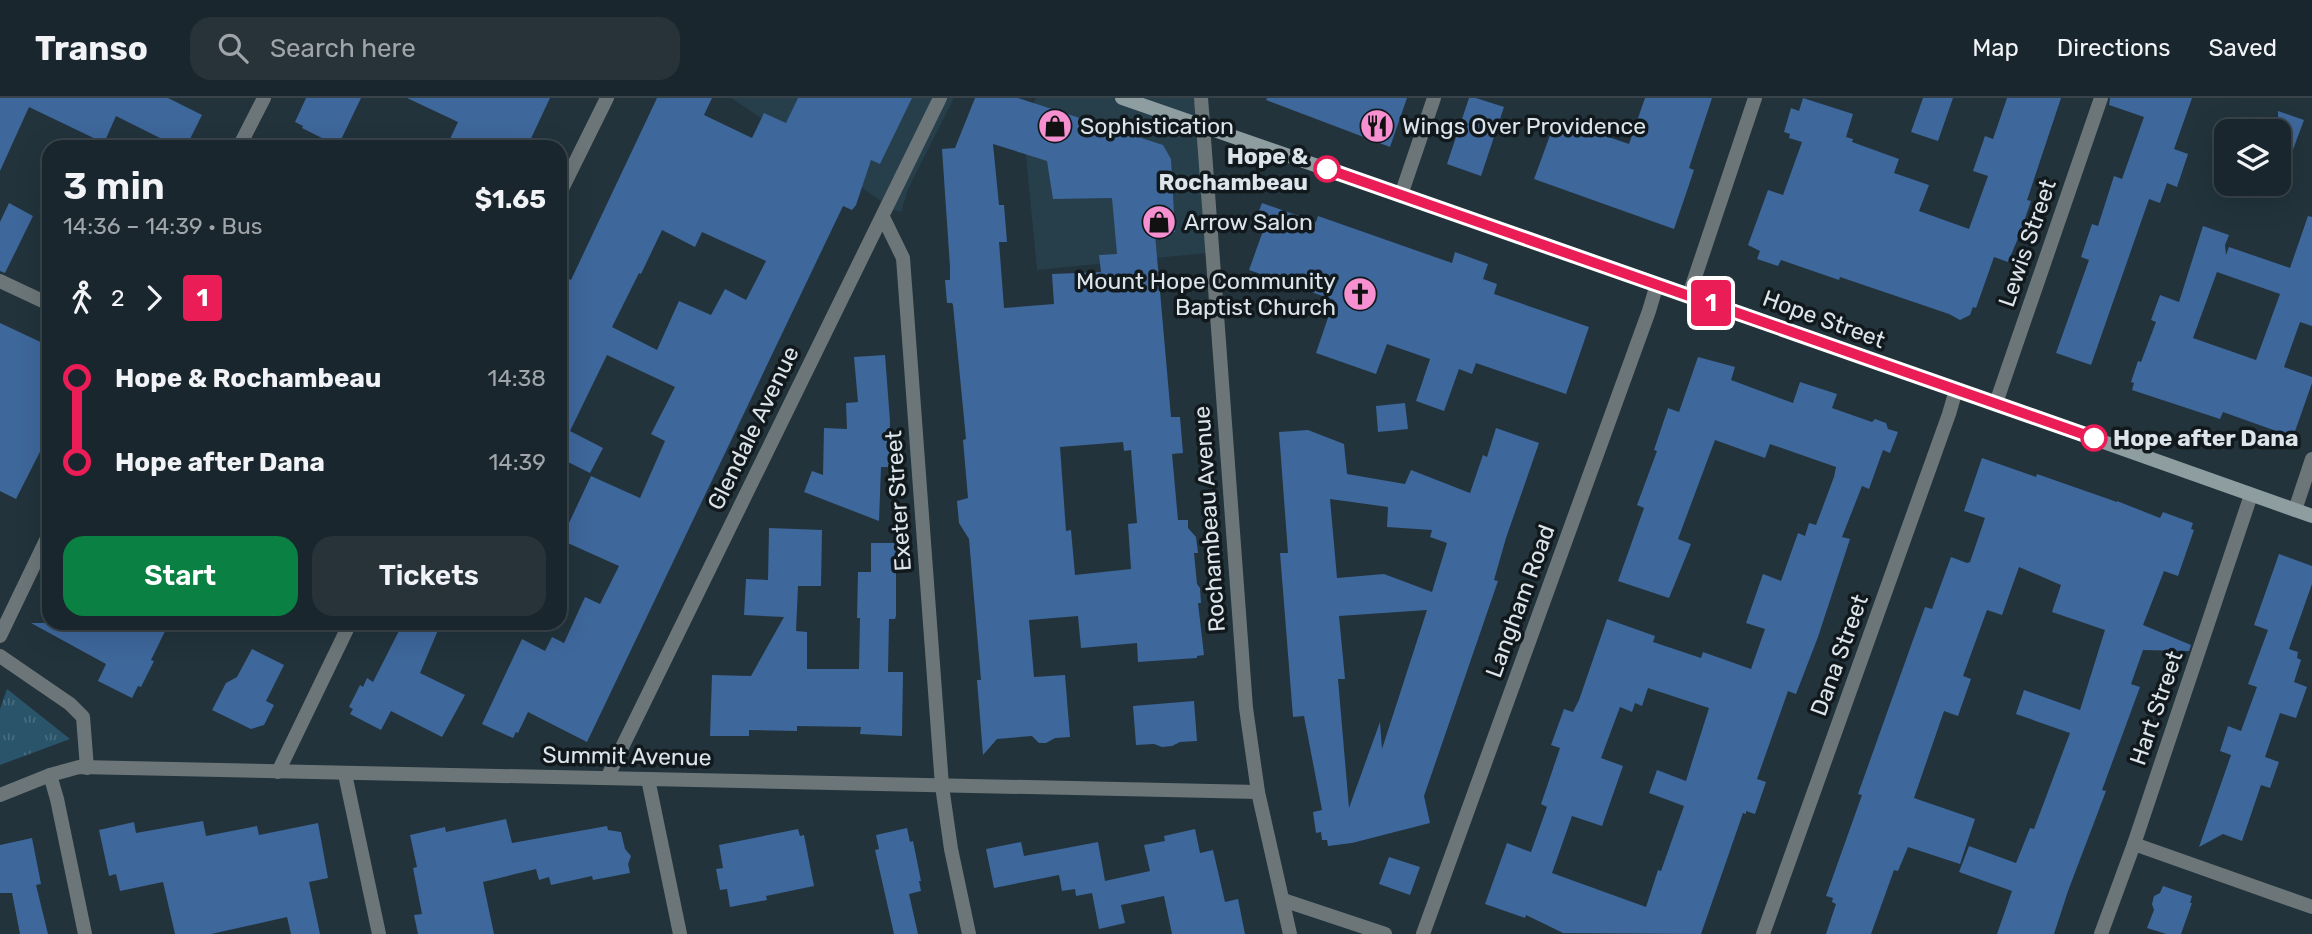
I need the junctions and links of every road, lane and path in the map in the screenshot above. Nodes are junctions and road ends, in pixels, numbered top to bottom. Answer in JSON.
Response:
{"nodes":[{"id":1,"x":264,"y":98,"type":"edge"},
{"id":2,"x":607,"y":98,"type":"edge"},
{"id":3,"x":940,"y":98,"type":"edge"},
{"id":4,"x":1122,"y":98,"type":"edge"},
{"id":5,"x":1201,"y":98,"type":"edge"},
{"id":6,"x":1434,"y":98,"type":"edge"},
{"id":7,"x":1755,"y":98,"type":"edge"},
{"id":8,"x":2101,"y":98,"type":"edge"},
{"id":9,"x":1203,"y":127,"type":"junction"},
{"id":10,"x":243,"y":140,"type":"edge"},
{"id":11,"x":567,"y":179,"type":"edge"},
{"id":12,"x":1401,"y":195,"type":"junction"},
{"id":13,"x":883,"y":217,"type":"junction"},
{"id":14,"x":0,"y":281,"type":"edge"},
{"id":15,"x":1657,"y":284,"type":"junction"},
{"id":16,"x":1689,"y":295,"type":"junction"},
{"id":17,"x":42,"y":301,"type":"edge"},
{"id":18,"x":1956,"y":390,"type":"junction"},
{"id":19,"x":1996,"y":403,"type":"junction"},
{"id":20,"x":2312,"y":459,"type":"edge"},
{"id":21,"x":2251,"y":495,"type":"junction"},
{"id":22,"x":2295,"y":510,"type":"junction"},
{"id":23,"x":2312,"y":516,"type":"edge"},
{"id":24,"x":42,"y":549,"type":"edge"},
{"id":25,"x":347,"y":630,"type":"edge"},
{"id":26,"x":0,"y":636,"type":"edge"},
{"id":27,"x":0,"y":656,"type":"edge"},
{"id":28,"x":87,"y":768,"type":"junction"},
{"id":29,"x":278,"y":772,"type":"junction"},
{"id":30,"x":345,"y":774,"type":"junction"},
{"id":31,"x":50,"y":775,"type":"junction"},
{"id":32,"x":607,"y":778,"type":"junction"},
{"id":33,"x":648,"y":779,"type":"junction"},
{"id":34,"x":943,"y":786,"type":"junction"},
{"id":35,"x":1258,"y":792,"type":"junction"},
{"id":36,"x":0,"y":795,"type":"edge"},
{"id":37,"x":2134,"y":844,"type":"junction"},
{"id":38,"x":1283,"y":900,"type":"junction"},
{"id":39,"x":2312,"y":907,"type":"edge"},
{"id":40,"x":85,"y":934,"type":"edge"},
{"id":41,"x":379,"y":934,"type":"edge"},
{"id":42,"x":680,"y":934,"type":"edge"},
{"id":43,"x":969,"y":934,"type":"edge"},
{"id":44,"x":1290,"y":934,"type":"edge"},
{"id":45,"x":1385,"y":934,"type":"edge"},
{"id":46,"x":1423,"y":934,"type":"edge"},
{"id":47,"x":1763,"y":934,"type":"edge"},
{"id":48,"x":2101,"y":934,"type":"edge"}],
"edges":[{"from":1,"to":10,"type":"street"},
{"from":2,"to":11,"type":"street"},
{"from":3,"to":13,"type":"street","name":"Glendale Avenue"},
{"from":4,"to":9,"type":"main road","name":"Hope Street"},
{"from":5,"to":9,"type":"street","name":"Rochambeau Avenue"},
{"from":6,"to":12,"type":"street"},
{"from":7,"to":16,"type":"street"},
{"from":8,"to":19,"type":"street","name":"Lewis Street"},
{"from":9,"to":12,"type":"main road","name":"Hope Street"},
{"from":9,"to":35,"type":"street","name":"Rochambeau Avenue"},
{"from":12,"to":15,"type":"main road","name":"Hope Street"},
{"from":13,"to":32,"type":"street","name":"Glendale Avenue"},
{"from":13,"to":34,"type":"street","name":"Exeter Street"},
{"from":14,"to":17,"type":"street"},
{"from":15,"to":16,"type":"main road","name":"Hope Street"},
{"from":15,"to":46,"type":"street","name":"Langham Road"},
{"from":16,"to":18,"type":"main road","name":"Hope Street"},
{"from":18,"to":19,"type":"main road","name":"Hope Street"},
{"from":18,"to":47,"type":"street","name":"Dana Street"},
{"from":19,"to":21,"type":"main road","name":"Hope Street"},
{"from":20,"to":22,"type":"street"},
{"from":21,"to":22,"type":"main road","name":"Hope Street"},
{"from":21,"to":37,"type":"street","name":"Hart Street"},
{"from":22,"to":23,"type":"main road","name":"Hope Street"},
{"from":24,"to":26,"type":"street"},
{"from":25,"to":29,"type":"street"},
{"from":27,"to":28,"type":"street"},
{"from":28,"to":29,"type":"street","name":"Summit Avenue"},
{"from":28,"to":31,"type":"street","name":"Summit Avenue"},
{"from":29,"to":30,"type":"street","name":"Summit Avenue"},
{"from":30,"to":32,"type":"street","name":"Summit Avenue"},
{"from":30,"to":41,"type":"street"},
{"from":31,"to":36,"type":"street","name":"Summit Avenue"},
{"from":31,"to":40,"type":"street"},
{"from":32,"to":33,"type":"street","name":"Summit Avenue"},
{"from":33,"to":34,"type":"street","name":"Summit Avenue"},
{"from":33,"to":42,"type":"street"},
{"from":34,"to":35,"type":"street","name":"Summit Avenue"},
{"from":34,"to":43,"type":"street","name":"Exeter Street"},
{"from":35,"to":38,"type":"street","name":"Rochambeau Avenue"},
{"from":37,"to":39,"type":"street"},
{"from":37,"to":48,"type":"street","name":"Hart Street"},
{"from":38,"to":44,"type":"street","name":"Rochambeau Avenue"},
{"from":38,"to":45,"type":"street"}]}
